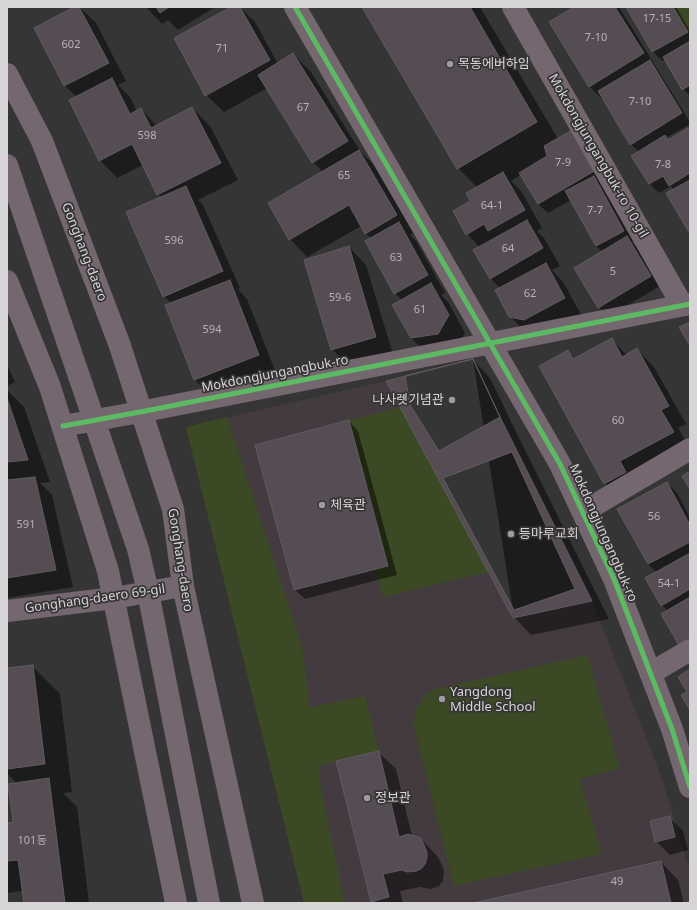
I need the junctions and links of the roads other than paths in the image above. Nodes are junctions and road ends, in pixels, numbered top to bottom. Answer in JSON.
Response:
{"nodes":[{"id":1,"x":295,"y":7,"type":"edge"},
{"id":2,"x":513,"y":7,"type":"edge"},
{"id":3,"x":7,"y":74,"type":"edge"},
{"id":4,"x":8,"y":169,"type":"edge"},
{"id":5,"x":7,"y":280,"type":"edge"},
{"id":6,"x":686,"y":304,"type":"edge"},
{"id":7,"x":491,"y":343,"type":"junction"},
{"id":8,"x":140,"y":412,"type":"junction"},
{"id":9,"x":94,"y":421,"type":"junction"},
{"id":10,"x":63,"y":426,"type":"junction"},
{"id":11,"x":690,"y":449,"type":"edge"},
{"id":12,"x":583,"y":512,"type":"junction"},
{"id":13,"x":183,"y":586,"type":"junction"},
{"id":14,"x":148,"y":592,"type":"junction"},
{"id":15,"x":114,"y":598,"type":"junction"},
{"id":16,"x":7,"y":612,"type":"edge"},
{"id":17,"x":690,"y":650,"type":"edge"},
{"id":18,"x":650,"y":673,"type":"junction"},
{"id":19,"x":690,"y":787,"type":"edge"},
{"id":20,"x":176,"y":903,"type":"edge"},
{"id":21,"x":209,"y":903,"type":"edge"},
{"id":22,"x":253,"y":903,"type":"edge"}],
"edges":[{"from":1,"to":7,"type":"street","name":"Mokdongjungangbuk-ro"},
{"from":2,"to":6,"type":"street","name":"Mokdongjungangbuk-ro 10-gil"},
{"from":3,"to":8,"type":"main road","name":"Gonghang-daero"},
{"from":4,"to":9,"type":"street"},
{"from":5,"to":10,"type":"main road"},
{"from":6,"to":7,"type":"street","name":"Mokdongjungangbuk-ro 10-gil"},
{"from":7,"to":8,"type":"street","name":"Mokdongjungangbuk-ro"},
{"from":7,"to":12,"type":"street","name":"Mokdongjungangbuk-ro"},
{"from":8,"to":9,"type":"street","name":"Mokdongjungangbuk-ro"},
{"from":8,"to":13,"type":"main road","name":"Gonghang-daero"},
{"from":9,"to":10,"type":"street","name":"Mokdongjungangbuk-ro"},
{"from":9,"to":14,"type":"street"},
{"from":10,"to":15,"type":"main road"},
{"from":11,"to":12,"type":"street"},
{"from":12,"to":18,"type":"street","name":"Mokdongjungangbuk-ro"},
{"from":13,"to":14,"type":"street","name":"Gonghang-daero 69-gil"},
{"from":13,"to":22,"type":"main road","name":"Gonghang-daero"},
{"from":14,"to":15,"type":"street","name":"Gonghang-daero 69-gil"},
{"from":14,"to":21,"type":"street"},
{"from":15,"to":16,"type":"street","name":"Gonghang-daero 69-gil"},
{"from":15,"to":20,"type":"main road"},
{"from":17,"to":18,"type":"street"},
{"from":18,"to":19,"type":"street","name":"Mokdongjungangbuk-ro"}]}
